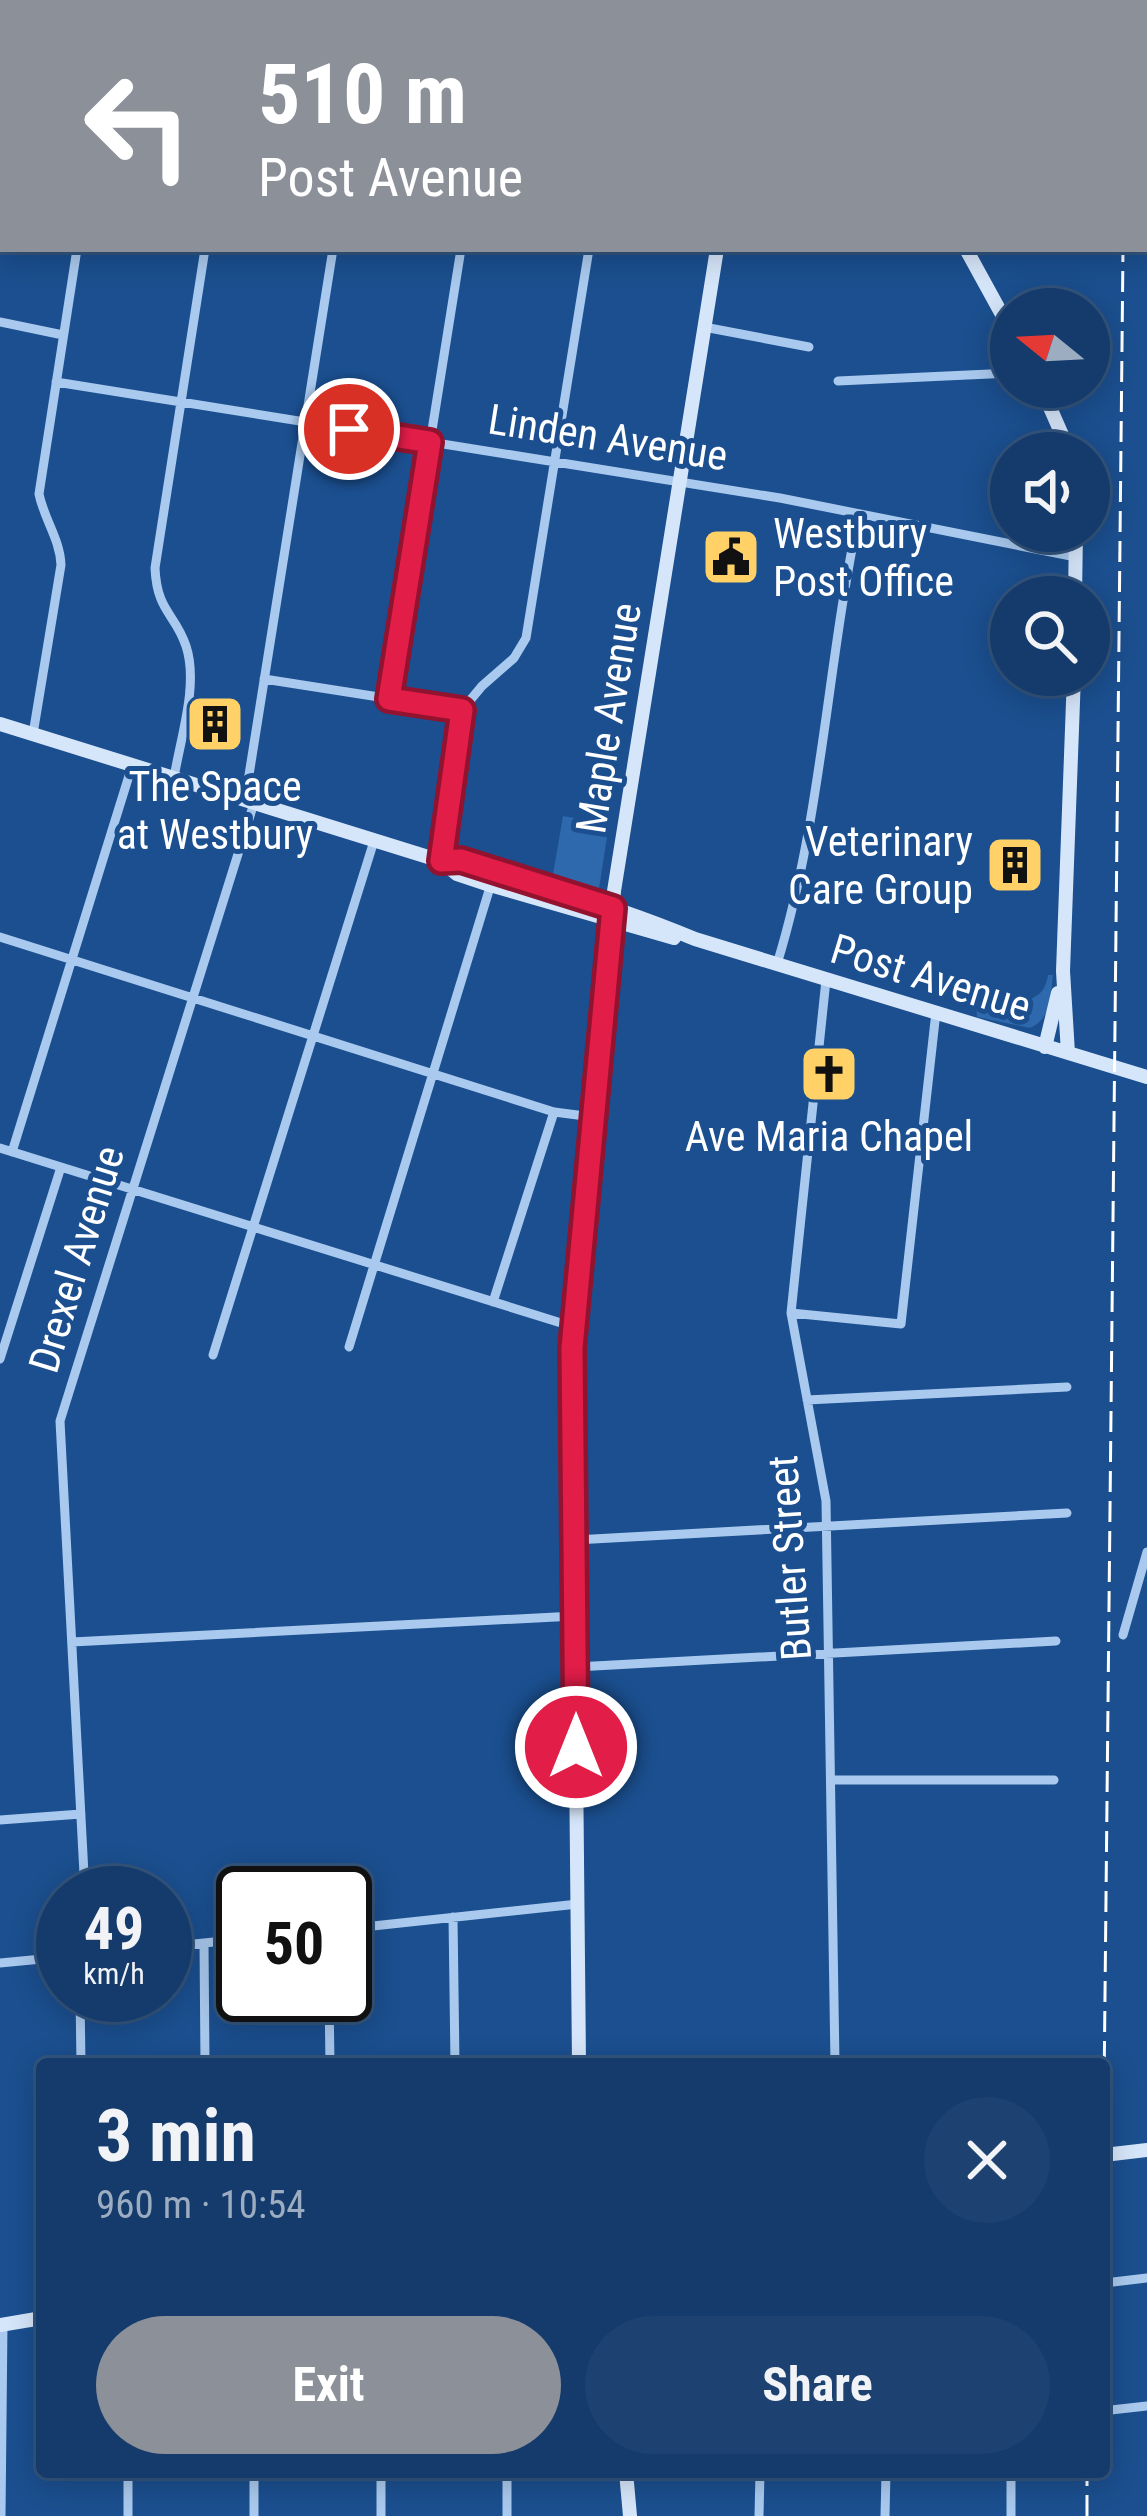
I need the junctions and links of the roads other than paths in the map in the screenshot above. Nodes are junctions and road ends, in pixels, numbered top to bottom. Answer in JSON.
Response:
{"nodes":[{"id":1,"x":77,"y":252,"type":"edge"},
{"id":2,"x":205,"y":252,"type":"edge"},
{"id":3,"x":333,"y":252,"type":"edge"},
{"id":4,"x":461,"y":252,"type":"edge"},
{"id":5,"x":589,"y":252,"type":"edge"},
{"id":6,"x":716,"y":252,"type":"edge"},
{"id":7,"x":968,"y":252,"type":"edge"},
{"id":8,"x":990,"y":293,"type":"edge"},
{"id":9,"x":0,"y":322,"type":"edge"},
{"id":10,"x":704,"y":327,"type":"junction"},
{"id":11,"x":63,"y":335,"type":"junction"},
{"id":12,"x":809,"y":346,"type":"dead end"},
{"id":13,"x":990,"y":374,"type":"edge"},
{"id":14,"x":838,"y":381,"type":"dead end"},
{"id":15,"x":56,"y":382,"type":"junction"},
{"id":16,"x":181,"y":403,"type":"junction"},
{"id":17,"x":305,"y":422,"type":"junction"},
{"id":18,"x":430,"y":442,"type":"junction"},
{"id":19,"x":555,"y":462,"type":"junction"},
{"id":20,"x":680,"y":482,"type":"junction"},
{"id":21,"x":859,"y":514,"type":"junction"},
{"id":22,"x":1076,"y":552,"type":"edge"},
{"id":23,"x":1076,"y":557,"type":"junction"},
{"id":24,"x":1076,"y":576,"type":"edge"},
{"id":25,"x":264,"y":679,"type":"junction"},
{"id":26,"x":1073,"y":696,"type":"edge"},
{"id":27,"x":389,"y":699,"type":"junction"},
{"id":28,"x":462,"y":710,"type":"junction"},
{"id":29,"x":0,"y":724,"type":"edge"},
{"id":30,"x":33,"y":734,"type":"junction"},
{"id":31,"x":131,"y":766,"type":"junction"},
{"id":32,"x":174,"y":778,"type":"junction"},
{"id":33,"x":249,"y":801,"type":"junction"},
{"id":34,"x":374,"y":841,"type":"junction"},
{"id":35,"x":441,"y":861,"type":"junction"},
{"id":36,"x":493,"y":878,"type":"junction"},
{"id":37,"x":612,"y":915,"type":"junction"},
{"id":38,"x":0,"y":938,"type":"edge"},
{"id":39,"x":72,"y":959,"type":"junction"},
{"id":40,"x":777,"y":964,"type":"junction"},
{"id":41,"x":1063,"y":970,"type":"junction"},
{"id":42,"x":826,"y":980,"type":"junction"},
{"id":43,"x":192,"y":997,"type":"junction"},
{"id":44,"x":936,"y":1012,"type":"junction"},
{"id":45,"x":313,"y":1035,"type":"junction"},
{"id":46,"x":1046,"y":1047,"type":"junction"},
{"id":47,"x":1068,"y":1053,"type":"junction"},
{"id":48,"x":433,"y":1072,"type":"junction"},
{"id":49,"x":1147,"y":1077,"type":"edge"},
{"id":50,"x":554,"y":1112,"type":"junction"},
{"id":51,"x":593,"y":1118,"type":"junction"},
{"id":52,"x":6,"y":1150,"type":"edge"},
{"id":53,"x":61,"y":1167,"type":"junction"},
{"id":54,"x":132,"y":1190,"type":"junction"},
{"id":55,"x":253,"y":1227,"type":"junction"},
{"id":56,"x":373,"y":1265,"type":"junction"},
{"id":57,"x":494,"y":1303,"type":"junction"},
{"id":58,"x":791,"y":1313,"type":"junction"},
{"id":59,"x":574,"y":1327,"type":"junction"},
{"id":60,"x":349,"y":1347,"type":"dead end"},
{"id":61,"x":213,"y":1355,"type":"dead end"},
{"id":62,"x":0,"y":1359,"type":"edge"},
{"id":63,"x":1067,"y":1387,"type":"dead end"},
{"id":64,"x":807,"y":1400,"type":"junction"},
{"id":65,"x":1067,"y":1513,"type":"dead end"},
{"id":66,"x":827,"y":1526,"type":"junction"},
{"id":67,"x":574,"y":1540,"type":"junction"},
{"id":68,"x":1147,"y":1552,"type":"edge"},
{"id":69,"x":575,"y":1616,"type":"junction"},
{"id":70,"x":1123,"y":1635,"type":"dead end"},
{"id":71,"x":1056,"y":1641,"type":"dead end"},
{"id":72,"x":72,"y":1642,"type":"junction"},
{"id":73,"x":830,"y":1652,"type":"junction"},
{"id":74,"x":576,"y":1666,"type":"junction"},
{"id":75,"x":832,"y":1780,"type":"junction"},
{"id":76,"x":1054,"y":1780,"type":"dead end"},
{"id":77,"x":81,"y":1814,"type":"junction"},
{"id":78,"x":0,"y":1820,"type":"edge"},
{"id":79,"x":84,"y":1866,"type":"edge"},
{"id":80,"x":578,"y":1904,"type":"junction"},
{"id":81,"x":453,"y":1917,"type":"junction"},
{"id":82,"x":372,"y":1926,"type":"edge"},
{"id":83,"x":216,"y":1942,"type":"edge"},
{"id":84,"x":204,"y":1943,"type":"junction"},
{"id":85,"x":192,"y":1944,"type":"edge"},
{"id":86,"x":36,"y":1960,"type":"edge"},
{"id":87,"x":0,"y":1964,"type":"edge"},
{"id":88,"x":80,"y":2022,"type":"edge"},
{"id":89,"x":329,"y":2022,"type":"edge"},
{"id":90,"x":80,"y":2058,"type":"edge"},
{"id":91,"x":205,"y":2058,"type":"edge"},
{"id":92,"x":330,"y":2058,"type":"edge"},
{"id":93,"x":454,"y":2058,"type":"edge"},
{"id":94,"x":579,"y":2058,"type":"edge"},
{"id":95,"x":835,"y":2058,"type":"edge"},
{"id":96,"x":1147,"y":2150,"type":"edge"},
{"id":97,"x":1110,"y":2155,"type":"edge"},
{"id":98,"x":1147,"y":2278,"type":"edge"},
{"id":99,"x":1113,"y":2282,"type":"dead end"},
{"id":100,"x":36,"y":2319,"type":"edge"},
{"id":101,"x":2,"y":2325,"type":"edge"},
{"id":102,"x":1147,"y":2406,"type":"edge"},
{"id":103,"x":1111,"y":2410,"type":"dead end"},
{"id":104,"x":128,"y":2478,"type":"edge"},
{"id":105,"x":254,"y":2478,"type":"edge"},
{"id":106,"x":381,"y":2478,"type":"edge"},
{"id":107,"x":507,"y":2478,"type":"edge"},
{"id":108,"x":627,"y":2478,"type":"edge"},
{"id":109,"x":760,"y":2478,"type":"edge"},
{"id":110,"x":886,"y":2478,"type":"edge"},
{"id":111,"x":1011,"y":2478,"type":"edge"},
{"id":112,"x":2,"y":2516,"type":"edge"},
{"id":113,"x":128,"y":2516,"type":"edge"},
{"id":114,"x":254,"y":2516,"type":"edge"},
{"id":115,"x":380,"y":2516,"type":"edge"},
{"id":116,"x":507,"y":2516,"type":"edge"},
{"id":117,"x":630,"y":2516,"type":"edge"},
{"id":118,"x":759,"y":2516,"type":"edge"},
{"id":119,"x":885,"y":2516,"type":"edge"},
{"id":120,"x":1011,"y":2516,"type":"edge"}],
"edges":[{"from":1,"to":11,"type":"street"},
{"from":2,"to":16,"type":"street"},
{"from":3,"to":17,"type":"street","name":"Drexel Avenue"},
{"from":4,"to":18,"type":"street"},
{"from":5,"to":19,"type":"street"},
{"from":6,"to":10,"type":"main road","name":"Maple Avenue"},
{"from":7,"to":8,"type":"main road"},
{"from":9,"to":11,"type":"street"},
{"from":10,"to":12,"type":"street"},
{"from":10,"to":20,"type":"main road","name":"Maple Avenue"},
{"from":11,"to":15,"type":"street"},
{"from":13,"to":14,"type":"street"},
{"from":15,"to":16,"type":"street","name":"Linden Avenue"},
{"from":15,"to":30,"type":"street"},
{"from":16,"to":17,"type":"street","name":"Linden Avenue"},
{"from":16,"to":32,"type":"street"},
{"from":17,"to":18,"type":"street","name":"Linden Avenue"},
{"from":17,"to":25,"type":"street","name":"Drexel Avenue"},
{"from":18,"to":19,"type":"street","name":"Linden Avenue"},
{"from":18,"to":27,"type":"street"},
{"from":19,"to":20,"type":"street","name":"Linden Avenue"},
{"from":19,"to":28,"type":"street"},
{"from":20,"to":21,"type":"street","name":"Linden Avenue"},
{"from":20,"to":37,"type":"main road","name":"Maple Avenue"},
{"from":21,"to":23,"type":"street","name":"Linden Avenue"},
{"from":21,"to":40,"type":"street"},
{"from":22,"to":23,"type":"main road"},
{"from":23,"to":24,"type":"main road"},
{"from":25,"to":27,"type":"street"},
{"from":25,"to":33,"type":"street","name":"Drexel Avenue"},
{"from":26,"to":41,"type":"main road"},
{"from":27,"to":28,"type":"street"},
{"from":28,"to":35,"type":"street"},
{"from":29,"to":30,"type":"main road","name":"Post Avenue"},
{"from":30,"to":31,"type":"main road","name":"Post Avenue"},
{"from":31,"to":32,"type":"main road","name":"Post Avenue"},
{"from":31,"to":39,"type":"street"},
{"from":32,"to":33,"type":"main road","name":"Post Avenue"},
{"from":33,"to":34,"type":"main road","name":"Post Avenue"},
{"from":33,"to":43,"type":"street","name":"Drexel Avenue"},
{"from":34,"to":35,"type":"main road","name":"Post Avenue"},
{"from":34,"to":45,"type":"street"},
{"from":35,"to":36,"type":"main road","name":"Post Avenue"},
{"from":36,"to":37,"type":"main road","name":"Post Avenue"},
{"from":36,"to":48,"type":"street"},
{"from":37,"to":40,"type":"main road","name":"Post Avenue"},
{"from":37,"to":51,"type":"main road","name":"Maple Avenue"},
{"from":38,"to":39,"type":"street"},
{"from":39,"to":43,"type":"street"},
{"from":39,"to":52,"type":"street"},
{"from":40,"to":42,"type":"main road","name":"Post Avenue"},
{"from":41,"to":46,"type":"main road"},
{"from":41,"to":47,"type":"main road"},
{"from":42,"to":44,"type":"main road","name":"Post Avenue"},
{"from":42,"to":58,"type":"street","name":"Butler Street"},
{"from":43,"to":45,"type":"street"},
{"from":43,"to":54,"type":"street","name":"Drexel Avenue"},
{"from":44,"to":46,"type":"main road","name":"Post Avenue"},
{"from":44,"to":58,"type":"street"},
{"from":45,"to":48,"type":"street"},
{"from":45,"to":55,"type":"street"},
{"from":46,"to":47,"type":"main road","name":"Post Avenue"},
{"from":47,"to":49,"type":"main road","name":"Post Avenue"},
{"from":48,"to":50,"type":"street"},
{"from":48,"to":56,"type":"street"},
{"from":50,"to":51,"type":"street"},
{"from":50,"to":57,"type":"street"},
{"from":51,"to":59,"type":"main road","name":"Maple Avenue"},
{"from":52,"to":53,"type":"street"},
{"from":53,"to":54,"type":"street"},
{"from":53,"to":62,"type":"street"},
{"from":54,"to":55,"type":"street"},
{"from":54,"to":72,"type":"street","name":"Drexel Avenue"},
{"from":55,"to":56,"type":"street"},
{"from":55,"to":61,"type":"street"},
{"from":56,"to":57,"type":"street"},
{"from":56,"to":60,"type":"street"},
{"from":57,"to":59,"type":"street"},
{"from":58,"to":64,"type":"street","name":"Butler Street"},
{"from":59,"to":67,"type":"main road","name":"Maple Avenue"},
{"from":63,"to":64,"type":"street"},
{"from":64,"to":66,"type":"street","name":"Butler Street"},
{"from":65,"to":66,"type":"street"},
{"from":66,"to":67,"type":"street"},
{"from":66,"to":73,"type":"street","name":"Butler Street"},
{"from":67,"to":69,"type":"main road","name":"Maple Avenue"},
{"from":68,"to":70,"type":"street"},
{"from":69,"to":72,"type":"street"},
{"from":69,"to":74,"type":"main road","name":"Maple Avenue"},
{"from":71,"to":73,"type":"street"},
{"from":72,"to":77,"type":"street","name":"Drexel Avenue"},
{"from":73,"to":74,"type":"street"},
{"from":73,"to":75,"type":"street","name":"Butler Street"},
{"from":74,"to":80,"type":"main road","name":"Maple Avenue"},
{"from":75,"to":76,"type":"street"},
{"from":75,"to":95,"type":"street","name":"Butler Street"},
{"from":77,"to":78,"type":"street"},
{"from":77,"to":79,"type":"street","name":"Drexel Avenue"},
{"from":80,"to":81,"type":"street"},
{"from":80,"to":94,"type":"main road","name":"Maple Avenue"},
{"from":81,"to":82,"type":"street"},
{"from":81,"to":93,"type":"street"},
{"from":83,"to":84,"type":"street"},
{"from":84,"to":85,"type":"street"},
{"from":84,"to":91,"type":"street"},
{"from":86,"to":87,"type":"street"},
{"from":88,"to":90,"type":"street"},
{"from":89,"to":92,"type":"street"},
{"from":96,"to":97,"type":"main road"},
{"from":98,"to":99,"type":"street"},
{"from":100,"to":101,"type":"main road"},
{"from":101,"to":112,"type":"street"},
{"from":102,"to":103,"type":"street"},
{"from":104,"to":113,"type":"street"},
{"from":105,"to":114,"type":"street"},
{"from":106,"to":115,"type":"street"},
{"from":107,"to":116,"type":"street"},
{"from":108,"to":117,"type":"main road"},
{"from":109,"to":118,"type":"street"},
{"from":110,"to":119,"type":"street"},
{"from":111,"to":120,"type":"street"}]}
